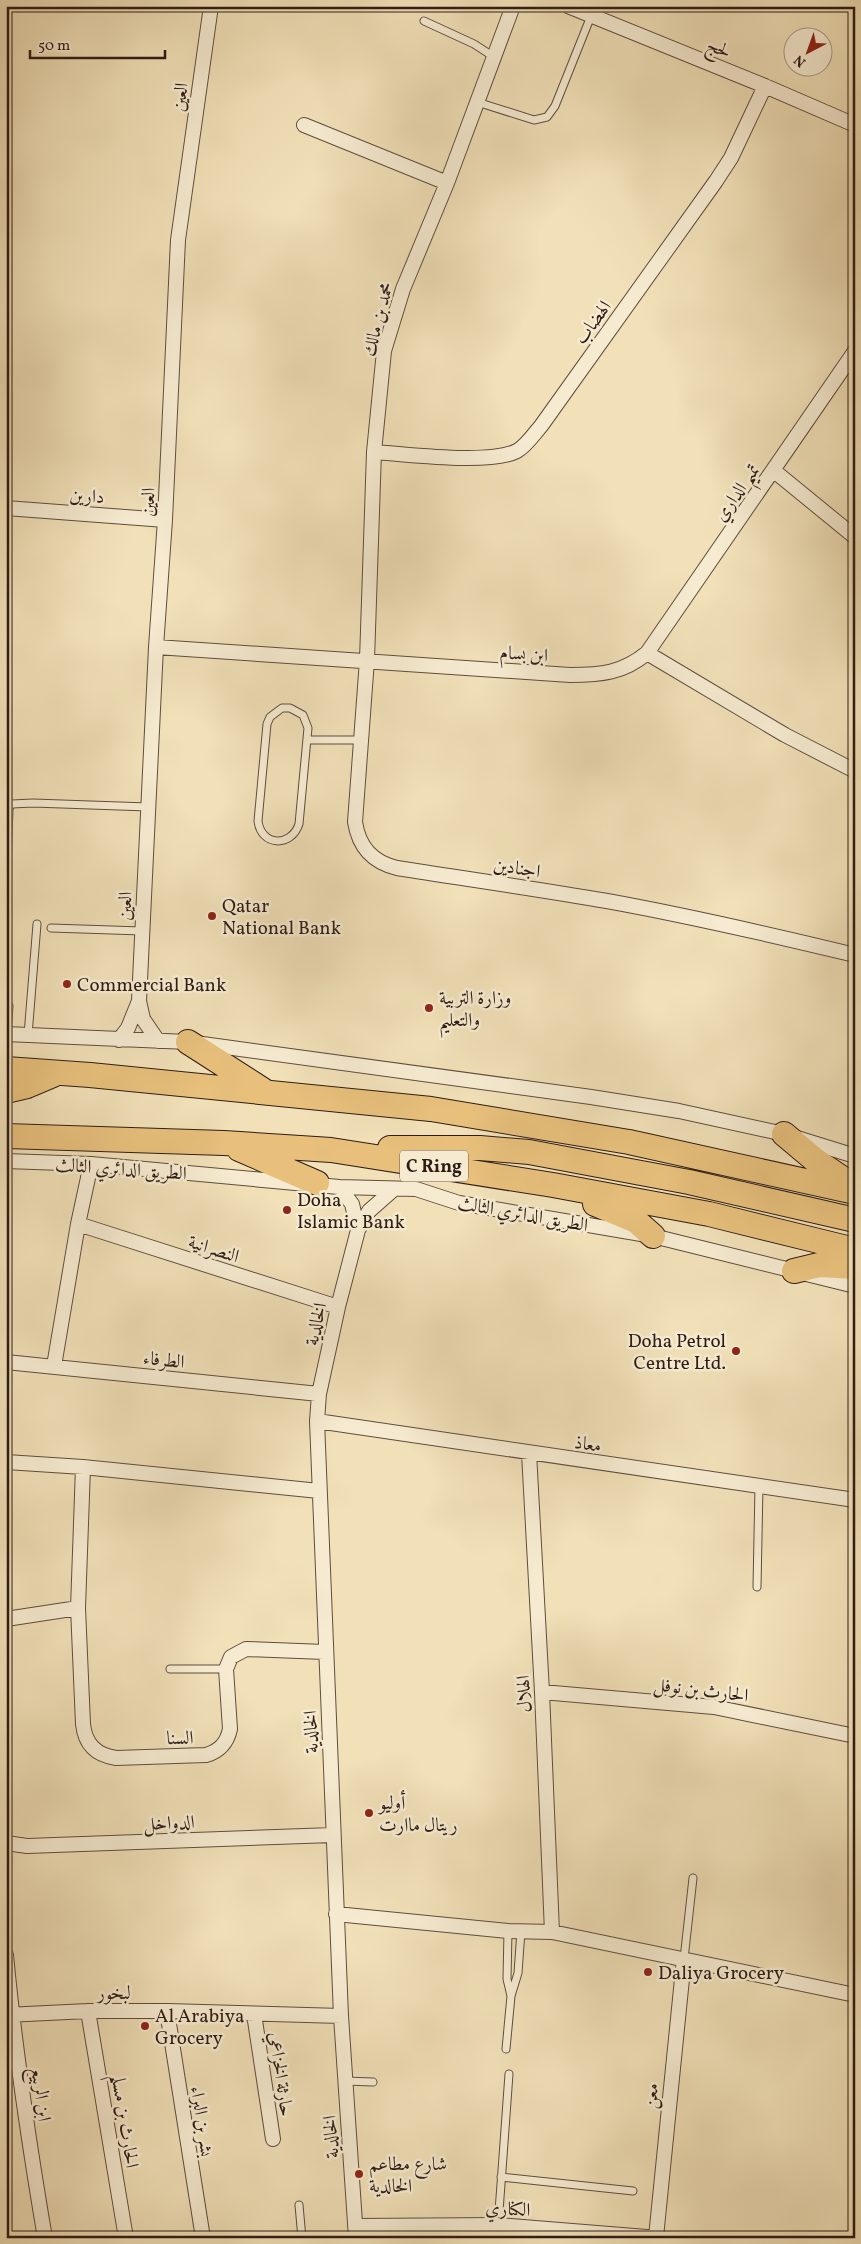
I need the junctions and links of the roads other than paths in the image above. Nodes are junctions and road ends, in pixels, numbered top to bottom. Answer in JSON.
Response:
{"nodes":[{"id":1,"x":211,"y":6,"type":"edge"},
{"id":2,"x":513,"y":6,"type":"edge"},
{"id":3,"x":568,"y":6,"type":"edge"},
{"id":4,"x":591,"y":16,"type":"junction"},
{"id":5,"x":424,"y":20,"type":"dead end"},
{"id":6,"x":494,"y":57,"type":"junction"},
{"id":7,"x":765,"y":86,"type":"junction"},
{"id":8,"x":477,"y":102,"type":"junction"},
{"id":9,"x":304,"y":125,"type":"dead end"},
{"id":10,"x":855,"y":125,"type":"edge"},
{"id":11,"x":447,"y":183,"type":"junction"},
{"id":12,"x":855,"y":351,"type":"edge"},
{"id":13,"x":374,"y":452,"type":"junction"},
{"id":14,"x":774,"y":470,"type":"junction"},
{"id":15,"x":6,"y":508,"type":"edge"},
{"id":16,"x":165,"y":520,"type":"junction"},
{"id":17,"x":855,"y":537,"type":"edge"},
{"id":18,"x":156,"y":647,"type":"junction"},
{"id":19,"x":647,"y":653,"type":"junction"},
{"id":20,"x":367,"y":660,"type":"junction"},
{"id":21,"x":308,"y":740,"type":"junction"},
{"id":22,"x":362,"y":740,"type":"junction"},
{"id":23,"x":855,"y":771,"type":"edge"},
{"id":24,"x":148,"y":807,"type":"junction"},
{"id":25,"x":7,"y":867,"type":"edge"},
{"id":26,"x":37,"y":924,"type":"dead end"},
{"id":27,"x":51,"y":928,"type":"dead end"},
{"id":28,"x":142,"y":931,"type":"junction"},
{"id":29,"x":855,"y":955,"type":"edge"},
{"id":30,"x":139,"y":1001,"type":"junction"},
{"id":31,"x":10,"y":1006,"type":"dead end"},
{"id":32,"x":7,"y":1034,"type":"edge"},
{"id":33,"x":28,"y":1035,"type":"junction"},
{"id":34,"x":119,"y":1040,"type":"junction"},
{"id":35,"x":158,"y":1041,"type":"junction"},
{"id":36,"x":188,"y":1042,"type":"junction"},
{"id":37,"x":6,"y":1069,"type":"edge"},
{"id":38,"x":57,"y":1073,"type":"junction"},
{"id":39,"x":6,"y":1090,"type":"edge"},
{"id":40,"x":267,"y":1092,"type":"junction"},
{"id":41,"x":784,"y":1134,"type":"junction"},
{"id":42,"x":6,"y":1136,"type":"edge"},
{"id":43,"x":224,"y":1143,"type":"junction"},
{"id":44,"x":331,"y":1150,"type":"junction"},
{"id":45,"x":855,"y":1156,"type":"edge"},
{"id":46,"x":6,"y":1161,"type":"edge"},
{"id":47,"x":91,"y":1164,"type":"junction"},
{"id":48,"x":328,"y":1185,"type":"junction"},
{"id":49,"x":553,"y":1185,"type":"junction"},
{"id":50,"x":855,"y":1187,"type":"edge"},
{"id":51,"x":394,"y":1188,"type":"junction"},
{"id":52,"x":855,"y":1192,"type":"edge"},
{"id":53,"x":855,"y":1220,"type":"edge"},
{"id":54,"x":78,"y":1224,"type":"junction"},
{"id":55,"x":358,"y":1230,"type":"junction"},
{"id":56,"x":653,"y":1236,"type":"junction"},
{"id":57,"x":855,"y":1250,"type":"edge"},
{"id":58,"x":855,"y":1267,"type":"edge"},
{"id":59,"x":794,"y":1271,"type":"junction"},
{"id":60,"x":855,"y":1286,"type":"edge"},
{"id":61,"x":338,"y":1307,"type":"junction"},
{"id":62,"x":6,"y":1362,"type":"edge"},
{"id":63,"x":54,"y":1366,"type":"junction"},
{"id":64,"x":318,"y":1394,"type":"junction"},
{"id":65,"x":317,"y":1421,"type":"junction"},
{"id":66,"x":529,"y":1453,"type":"junction"},
{"id":67,"x":6,"y":1462,"type":"edge"},
{"id":68,"x":83,"y":1467,"type":"junction"},
{"id":69,"x":759,"y":1486,"type":"junction"},
{"id":70,"x":319,"y":1491,"type":"junction"},
{"id":71,"x":855,"y":1500,"type":"edge"},
{"id":72,"x":757,"y":1587,"type":"dead end"},
{"id":73,"x":78,"y":1608,"type":"junction"},
{"id":74,"x":6,"y":1619,"type":"edge"},
{"id":75,"x":325,"y":1652,"type":"junction"},
{"id":76,"x":170,"y":1669,"type":"dead end"},
{"id":77,"x":226,"y":1669,"type":"junction"},
{"id":78,"x":542,"y":1692,"type":"junction"},
{"id":79,"x":855,"y":1736,"type":"edge"},
{"id":80,"x":333,"y":1835,"type":"junction"},
{"id":81,"x":6,"y":1843,"type":"edge"},
{"id":82,"x":693,"y":1878,"type":"dead end"},
{"id":83,"x":336,"y":1914,"type":"junction"},
{"id":84,"x":515,"y":1931,"type":"junction"},
{"id":85,"x":552,"y":1932,"type":"junction"},
{"id":86,"x":6,"y":1955,"type":"edge"},
{"id":87,"x":684,"y":1959,"type":"junction"},
{"id":88,"x":511,"y":1996,"type":"junction"},
{"id":89,"x":855,"y":1996,"type":"edge"},
{"id":90,"x":88,"y":2011,"type":"junction"},
{"id":91,"x":167,"y":2011,"type":"junction"},
{"id":92,"x":254,"y":2014,"type":"junction"},
{"id":93,"x":9,"y":2015,"type":"edge"},
{"id":94,"x":341,"y":2016,"type":"junction"},
{"id":95,"x":506,"y":2049,"type":"dead end"},
{"id":96,"x":509,"y":2074,"type":"dead end"},
{"id":97,"x":345,"y":2081,"type":"junction"},
{"id":98,"x":373,"y":2082,"type":"dead end"},
{"id":99,"x":273,"y":2139,"type":"dead end"},
{"id":100,"x":501,"y":2177,"type":"junction"},
{"id":101,"x":633,"y":2192,"type":"dead end"},
{"id":102,"x":299,"y":2205,"type":"dead end"},
{"id":103,"x":498,"y":2225,"type":"junction"},
{"id":104,"x":356,"y":2232,"type":"edge"},
{"id":105,"x":45,"y":2238,"type":"edge"},
{"id":106,"x":126,"y":2238,"type":"edge"},
{"id":107,"x":203,"y":2238,"type":"edge"},
{"id":108,"x":302,"y":2238,"type":"edge"},
{"id":109,"x":657,"y":2238,"type":"edge"}],
"edges":[{"from":1,"to":16,"type":"street","name":"العين"},
{"from":2,"to":6,"type":"street","name":"محمد بن مالك"},
{"from":3,"to":4,"type":"street","name":"لحج"},
{"from":4,"to":7,"type":"street","name":"لحج"},
{"from":4,"to":8,"type":"lane"},
{"from":5,"to":6,"type":"lane"},
{"from":6,"to":8,"type":"street","name":"محمد بن مالك"},
{"from":7,"to":10,"type":"street","name":"لحج"},
{"from":7,"to":13,"type":"street","name":"الهضاب"},
{"from":8,"to":11,"type":"street","name":"محمد بن مالك"},
{"from":9,"to":11,"type":"street"},
{"from":11,"to":13,"type":"street","name":"محمد بن مالك"},
{"from":12,"to":14,"type":"street","name":"تميم الداري"},
{"from":13,"to":20,"type":"street","name":"محمد بن مالك"},
{"from":14,"to":17,"type":"street"},
{"from":14,"to":19,"type":"street","name":"تميم الداري"},
{"from":15,"to":16,"type":"street","name":"دارين"},
{"from":16,"to":18,"type":"street","name":"العين"},
{"from":18,"to":20,"type":"street","name":"ابن بسام"},
{"from":18,"to":24,"type":"street","name":"العين"},
{"from":19,"to":20,"type":"street","name":"ابن بسام"},
{"from":19,"to":23,"type":"street"},
{"from":20,"to":22,"type":"street","name":"اجنادين"},
{"from":21,"to":21,"type":"lane"},
{"from":21,"to":22,"type":"lane"},
{"from":22,"to":29,"type":"street","name":"اجنادين"},
{"from":24,"to":25,"type":"lane"},
{"from":24,"to":28,"type":"street","name":"العين"},
{"from":26,"to":33,"type":"lane"},
{"from":27,"to":28,"type":"lane"},
{"from":28,"to":30,"type":"street","name":"العين"},
{"from":30,"to":34,"type":"street","name":"العين"},
{"from":30,"to":35,"type":"street","name":"العين"},
{"from":31,"to":32,"type":"lane"},
{"from":32,"to":33,"type":"street"},
{"from":33,"to":34,"type":"street"},
{"from":34,"to":35,"type":"street"},
{"from":35,"to":36,"type":"street"},
{"from":36,"to":40,"type":"highway"},
{"from":36,"to":41,"type":"street"},
{"from":37,"to":38,"type":"highway"},
{"from":38,"to":39,"type":"highway"},
{"from":38,"to":40,"type":"highway"},
{"from":40,"to":52,"type":"highway"},
{"from":41,"to":45,"type":"street"},
{"from":41,"to":50,"type":"highway"},
{"from":42,"to":43,"type":"highway","name":"الطريق الدائري الثالث","number":"C Ring"},
{"from":43,"to":44,"type":"highway","name":"الطريق الدائري الثالث","number":"C Ring"},
{"from":43,"to":48,"type":"highway"},
{"from":44,"to":49,"type":"highway","name":"الطريق الدائري الثالث","number":"C Ring"},
{"from":44,"to":53,"type":"highway"},
{"from":46,"to":47,"type":"street","name":"الطريق الدائري الثالث"},
{"from":47,"to":48,"type":"street","name":"الطريق الدائري الثالث"},
{"from":47,"to":54,"type":"street"},
{"from":48,"to":51,"type":"street","name":"الطريق الدائري الثالث"},
{"from":48,"to":55,"type":"street","name":"الخالدية"},
{"from":49,"to":56,"type":"highway"},
{"from":49,"to":57,"type":"highway","name":"الطريق الدائري الثالث","number":"C Ring"},
{"from":51,"to":55,"type":"street","name":"الخالدية"},
{"from":51,"to":56,"type":"street","name":"الطريق الدائري الثالث"},
{"from":54,"to":61,"type":"street","name":"النصرانية"},
{"from":54,"to":63,"type":"street"},
{"from":55,"to":61,"type":"street","name":"الخالدية"},
{"from":56,"to":59,"type":"street","name":"الطريق الدائري الثالث"},
{"from":58,"to":59,"type":"highway"},
{"from":59,"to":60,"type":"street","name":"الطريق الدائري الثالث"},
{"from":61,"to":64,"type":"street","name":"الخالدية"},
{"from":62,"to":63,"type":"street","name":"الطرفاء"},
{"from":63,"to":64,"type":"street","name":"الطرفاء"},
{"from":64,"to":65,"type":"street","name":"الخالدية"},
{"from":65,"to":66,"type":"street","name":"معاذ"},
{"from":65,"to":70,"type":"street","name":"الخالدية"},
{"from":66,"to":69,"type":"street","name":"معاذ"},
{"from":66,"to":78,"type":"street","name":"الهلال"},
{"from":67,"to":68,"type":"street"},
{"from":68,"to":70,"type":"street"},
{"from":68,"to":73,"type":"street","name":"السنا"},
{"from":69,"to":71,"type":"street","name":"معاذ"},
{"from":69,"to":72,"type":"lane"},
{"from":70,"to":75,"type":"street","name":"الخالدية"},
{"from":73,"to":74,"type":"street"},
{"from":73,"to":77,"type":"street","name":"السنا"},
{"from":75,"to":77,"type":"street"},
{"from":75,"to":80,"type":"street","name":"الخالدية"},
{"from":76,"to":77,"type":"lane"},
{"from":78,"to":79,"type":"street","name":"الحارث بن نوفل"},
{"from":78,"to":85,"type":"street","name":"الهلال"},
{"from":80,"to":81,"type":"street","name":"الدواخل"},
{"from":80,"to":83,"type":"street","name":"الخالدية"},
{"from":82,"to":87,"type":"lane"},
{"from":83,"to":84,"type":"street"},
{"from":83,"to":94,"type":"street","name":"الخالدية"},
{"from":84,"to":85,"type":"street"},
{"from":84,"to":88,"type":"lane"},
{"from":84,"to":88,"type":"lane"},
{"from":85,"to":87,"type":"street"},
{"from":86,"to":93,"type":"street","name":"ابن الربيع"},
{"from":87,"to":89,"type":"street"},
{"from":87,"to":109,"type":"street","name":"معن"},
{"from":88,"to":95,"type":"lane"},
{"from":90,"to":91,"type":"street","name":"لبخور"},
{"from":90,"to":93,"type":"street","name":"لبخور"},
{"from":90,"to":106,"type":"street","name":"الحارث بن مسلم"},
{"from":91,"to":92,"type":"street","name":"لبخور"},
{"from":91,"to":107,"type":"street","name":"بشر بن البراء"},
{"from":92,"to":94,"type":"street","name":"لبخور"},
{"from":92,"to":99,"type":"street","name":"حارثة الخزاعي"},
{"from":93,"to":105,"type":"street","name":"ابن الربيع"},
{"from":94,"to":97,"type":"street","name":"الخالدية"},
{"from":96,"to":100,"type":"lane"},
{"from":97,"to":98,"type":"lane"},
{"from":97,"to":104,"type":"street","name":"الخالدية"},
{"from":100,"to":101,"type":"lane"},
{"from":100,"to":103,"type":"lane"},
{"from":102,"to":108,"type":"lane"},
{"from":103,"to":104,"type":"street","name":"الكناري"},
{"from":103,"to":109,"type":"street","name":"الكناري"}]}
